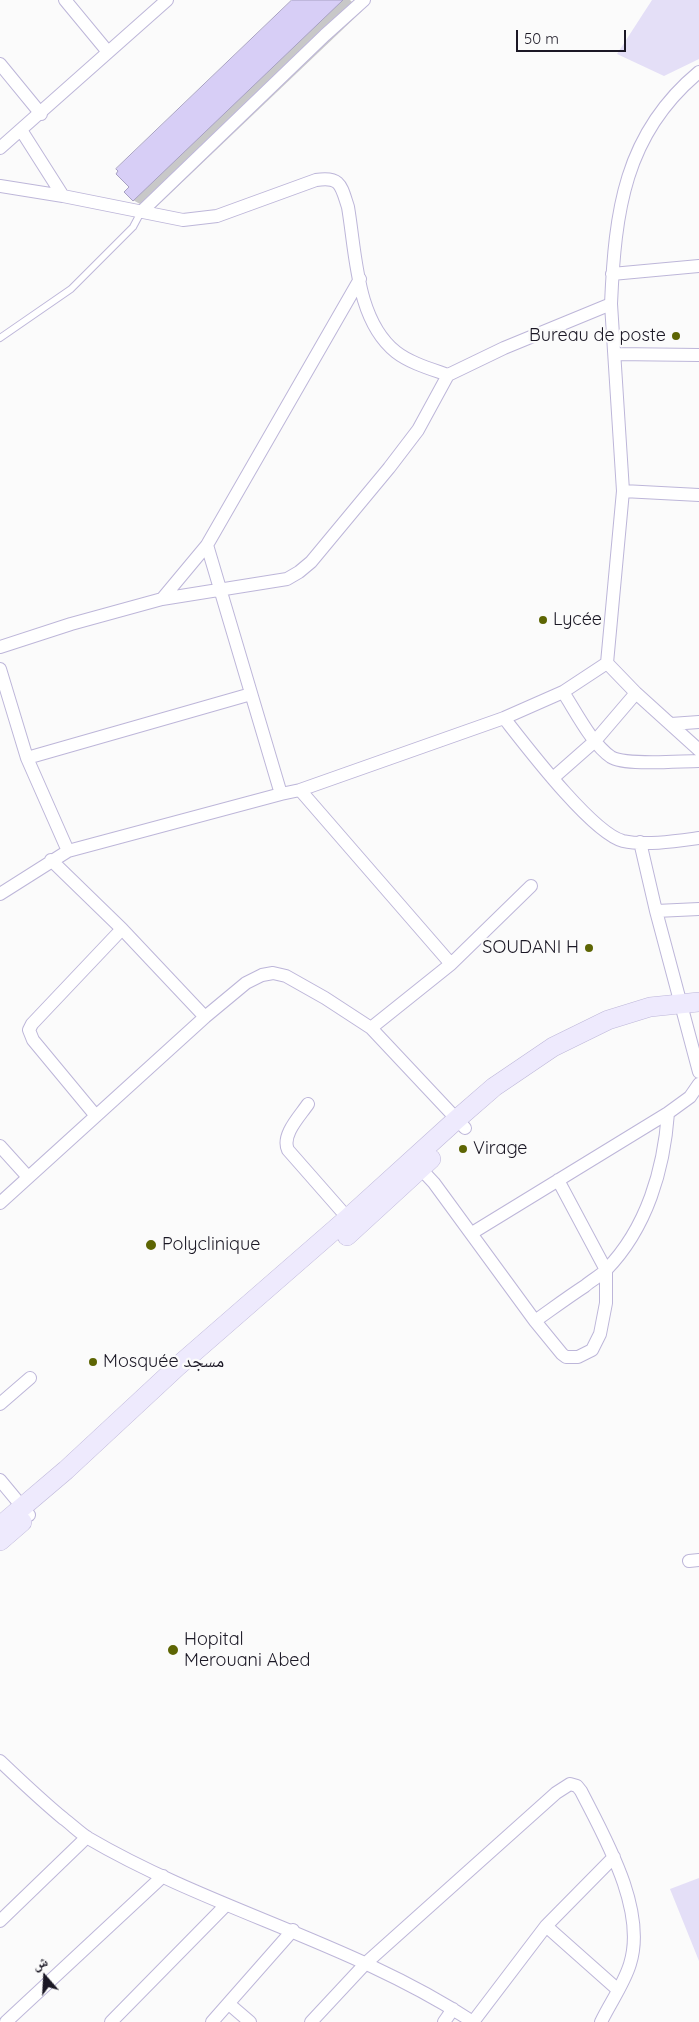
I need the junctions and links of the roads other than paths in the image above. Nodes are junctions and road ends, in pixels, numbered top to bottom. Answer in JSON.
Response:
{"nodes":[{"id":1,"x":65,"y":0,"type":"edge"},
{"id":2,"x":167,"y":0,"type":"edge"},
{"id":3,"x":364,"y":0,"type":"edge"},
{"id":4,"x":108,"y":52,"type":"junction"},
{"id":5,"x":0,"y":64,"type":"edge"},
{"id":6,"x":699,"y":72,"type":"edge"},
{"id":7,"x":41,"y":114,"type":"junction"},
{"id":8,"x":22,"y":130,"type":"junction"},
{"id":9,"x":0,"y":148,"type":"edge"},
{"id":10,"x":0,"y":186,"type":"edge"},
{"id":11,"x":63,"y":196,"type":"junction"},
{"id":12,"x":141,"y":212,"type":"junction"},
{"id":13,"x":699,"y":266,"type":"edge"},
{"id":14,"x":612,"y":274,"type":"junction"},
{"id":15,"x":360,"y":279,"type":"junction"},
{"id":16,"x":611,"y":304,"type":"junction"},
{"id":17,"x":0,"y":338,"type":"edge"},
{"id":18,"x":615,"y":354,"type":"junction"},
{"id":19,"x":699,"y":355,"type":"edge"},
{"id":20,"x":448,"y":376,"type":"junction"},
{"id":21,"x":623,"y":491,"type":"junction"},
{"id":22,"x":699,"y":494,"type":"edge"},
{"id":23,"x":207,"y":545,"type":"junction"},
{"id":24,"x":220,"y":589,"type":"junction"},
{"id":25,"x":162,"y":599,"type":"junction"},
{"id":26,"x":0,"y":647,"type":"edge"},
{"id":27,"x":607,"y":663,"type":"junction"},
{"id":28,"x":0,"y":669,"type":"edge"},
{"id":29,"x":563,"y":692,"type":"junction"},
{"id":30,"x":636,"y":693,"type":"junction"},
{"id":31,"x":251,"y":694,"type":"junction"},
{"id":32,"x":504,"y":718,"type":"junction"},
{"id":33,"x":699,"y":722,"type":"edge"},
{"id":34,"x":671,"y":724,"type":"junction"},
{"id":35,"x":595,"y":741,"type":"junction"},
{"id":36,"x":699,"y":750,"type":"edge"},
{"id":37,"x":27,"y":758,"type":"junction"},
{"id":38,"x":699,"y":761,"type":"edge"},
{"id":39,"x":553,"y":778,"type":"junction"},
{"id":40,"x":300,"y":790,"type":"junction"},
{"id":41,"x":281,"y":794,"type":"junction"},
{"id":42,"x":699,"y":838,"type":"edge"},
{"id":43,"x":640,"y":842,"type":"junction"},
{"id":44,"x":68,"y":851,"type":"junction"},
{"id":45,"x":51,"y":860,"type":"junction"},
{"id":46,"x":531,"y":886,"type":"dead end"},
{"id":47,"x":0,"y":894,"type":"edge"},
{"id":48,"x":699,"y":909,"type":"edge"},
{"id":49,"x":656,"y":911,"type":"junction"},
{"id":50,"x":122,"y":929,"type":"junction"},
{"id":51,"x":451,"y":964,"type":"junction"},
{"id":52,"x":682,"y":1004,"type":"edge"},
{"id":53,"x":205,"y":1017,"type":"junction"},
{"id":54,"x":371,"y":1028,"type":"junction"},
{"id":55,"x":699,"y":1072,"type":"edge"},
{"id":56,"x":699,"y":1084,"type":"edge"},
{"id":57,"x":308,"y":1104,"type":"dead end"},
{"id":58,"x":668,"y":1113,"type":"junction"},
{"id":59,"x":96,"y":1116,"type":"junction"},
{"id":60,"x":460,"y":1124,"type":"junction"},
{"id":61,"x":0,"y":1146,"type":"edge"},
{"id":62,"x":420,"y":1168,"type":"junction"},
{"id":63,"x":28,"y":1178,"type":"junction"},
{"id":64,"x":558,"y":1180,"type":"junction"},
{"id":65,"x":0,"y":1203,"type":"edge"},
{"id":66,"x":352,"y":1223,"type":"junction"},
{"id":67,"x":472,"y":1233,"type":"junction"},
{"id":68,"x":606,"y":1270,"type":"junction"},
{"id":69,"x":535,"y":1322,"type":"junction"},
{"id":70,"x":30,"y":1378,"type":"dead end"},
{"id":71,"x":0,"y":1404,"type":"edge"},
{"id":72,"x":0,"y":1480,"type":"edge"},
{"id":73,"x":25,"y":1511,"type":"junction"},
{"id":74,"x":0,"y":1526,"type":"edge"},
{"id":75,"x":0,"y":1541,"type":"edge"},
{"id":76,"x":0,"y":1761,"type":"edge"},
{"id":77,"x":86,"y":1837,"type":"junction"},
{"id":78,"x":614,"y":1857,"type":"junction"},
{"id":79,"x":163,"y":1876,"type":"junction"},
{"id":80,"x":226,"y":1905,"type":"junction"},
{"id":81,"x":0,"y":1921,"type":"edge"},
{"id":82,"x":546,"y":1926,"type":"junction"},
{"id":83,"x":293,"y":1930,"type":"junction"},
{"id":84,"x":366,"y":1963,"type":"junction"},
{"id":85,"x":617,"y":1989,"type":"junction"},
{"id":86,"x":229,"y":2004,"type":"junction"},
{"id":87,"x":453,"y":2009,"type":"junction"},
{"id":88,"x":0,"y":2019,"type":"edge"},
{"id":89,"x":5,"y":2022,"type":"edge"},
{"id":90,"x":111,"y":2022,"type":"edge"},
{"id":91,"x":212,"y":2022,"type":"edge"},
{"id":92,"x":250,"y":2022,"type":"edge"},
{"id":93,"x":311,"y":2022,"type":"edge"},
{"id":94,"x":444,"y":2022,"type":"edge"},
{"id":95,"x":473,"y":2022,"type":"edge"},
{"id":96,"x":601,"y":2022,"type":"edge"}],
"edges":[{"from":1,"to":4,"type":"street"},
{"from":2,"to":4,"type":"street"},
{"from":3,"to":12,"type":"street"},
{"from":4,"to":7,"type":"street"},
{"from":5,"to":7,"type":"street"},
{"from":6,"to":14,"type":"street"},
{"from":7,"to":8,"type":"street"},
{"from":8,"to":9,"type":"street"},
{"from":8,"to":11,"type":"street"},
{"from":10,"to":11,"type":"street"},
{"from":11,"to":12,"type":"street"},
{"from":12,"to":15,"type":"street"},
{"from":12,"to":17,"type":"lane"},
{"from":13,"to":14,"type":"street"},
{"from":14,"to":16,"type":"street"},
{"from":15,"to":20,"type":"street"},
{"from":15,"to":23,"type":"street"},
{"from":16,"to":18,"type":"street"},
{"from":16,"to":20,"type":"street"},
{"from":18,"to":19,"type":"street"},
{"from":18,"to":21,"type":"street"},
{"from":20,"to":24,"type":"street"},
{"from":21,"to":22,"type":"street"},
{"from":21,"to":27,"type":"street"},
{"from":23,"to":24,"type":"street"},
{"from":23,"to":25,"type":"street"},
{"from":24,"to":25,"type":"street"},
{"from":24,"to":31,"type":"street"},
{"from":25,"to":26,"type":"street"},
{"from":27,"to":29,"type":"street"},
{"from":27,"to":30,"type":"street"},
{"from":28,"to":37,"type":"street"},
{"from":29,"to":32,"type":"street"},
{"from":29,"to":35,"type":"street"},
{"from":30,"to":34,"type":"street"},
{"from":30,"to":35,"type":"street"},
{"from":31,"to":37,"type":"street"},
{"from":31,"to":41,"type":"street"},
{"from":32,"to":39,"type":"street"},
{"from":32,"to":40,"type":"street"},
{"from":33,"to":34,"type":"street"},
{"from":34,"to":36,"type":"street"},
{"from":35,"to":38,"type":"street"},
{"from":35,"to":39,"type":"street"},
{"from":37,"to":44,"type":"street"},
{"from":39,"to":43,"type":"street"},
{"from":40,"to":41,"type":"street"},
{"from":40,"to":51,"type":"street"},
{"from":41,"to":44,"type":"street"},
{"from":42,"to":43,"type":"street"},
{"from":43,"to":49,"type":"street"},
{"from":44,"to":45,"type":"street"},
{"from":45,"to":47,"type":"street"},
{"from":45,"to":50,"type":"street"},
{"from":46,"to":51,"type":"street"},
{"from":48,"to":49,"type":"street"},
{"from":49,"to":52,"type":"street"},
{"from":50,"to":53,"type":"street"},
{"from":50,"to":59,"type":"street"},
{"from":51,"to":54,"type":"street"},
{"from":52,"to":55,"type":"street"},
{"from":52,"to":60,"type":"main road"},
{"from":53,"to":54,"type":"street"},
{"from":53,"to":59,"type":"street"},
{"from":54,"to":60,"type":"street"},
{"from":56,"to":58,"type":"street"},
{"from":57,"to":66,"type":"street"},
{"from":58,"to":64,"type":"street"},
{"from":58,"to":68,"type":"street"},
{"from":59,"to":63,"type":"street"},
{"from":60,"to":62,"type":"main road"},
{"from":60,"to":66,"type":"main road"},
{"from":61,"to":63,"type":"street"},
{"from":62,"to":66,"type":"main road"},
{"from":62,"to":67,"type":"street"},
{"from":63,"to":65,"type":"street"},
{"from":64,"to":67,"type":"street"},
{"from":64,"to":68,"type":"street"},
{"from":66,"to":73,"type":"main road"},
{"from":67,"to":69,"type":"street"},
{"from":68,"to":69,"type":"street"},
{"from":68,"to":69,"type":"street"},
{"from":70,"to":71,"type":"street"},
{"from":72,"to":73,"type":"street"},
{"from":73,"to":74,"type":"main road"},
{"from":73,"to":75,"type":"main road"},
{"from":76,"to":77,"type":"street"},
{"from":77,"to":79,"type":"street"},
{"from":77,"to":81,"type":"street"},
{"from":78,"to":82,"type":"street"},
{"from":78,"to":84,"type":"street"},
{"from":78,"to":85,"type":"street"},
{"from":79,"to":80,"type":"street"},
{"from":79,"to":89,"type":"street"},
{"from":80,"to":83,"type":"street"},
{"from":80,"to":90,"type":"street"},
{"from":82,"to":85,"type":"street"},
{"from":82,"to":95,"type":"street"},
{"from":83,"to":84,"type":"street"},
{"from":83,"to":86,"type":"street"},
{"from":84,"to":87,"type":"street"},
{"from":84,"to":93,"type":"street"},
{"from":85,"to":96,"type":"street"},
{"from":86,"to":91,"type":"street"},
{"from":86,"to":92,"type":"street"},
{"from":87,"to":94,"type":"street"},
{"from":87,"to":95,"type":"street"},
{"from":88,"to":89,"type":"street"}]}
